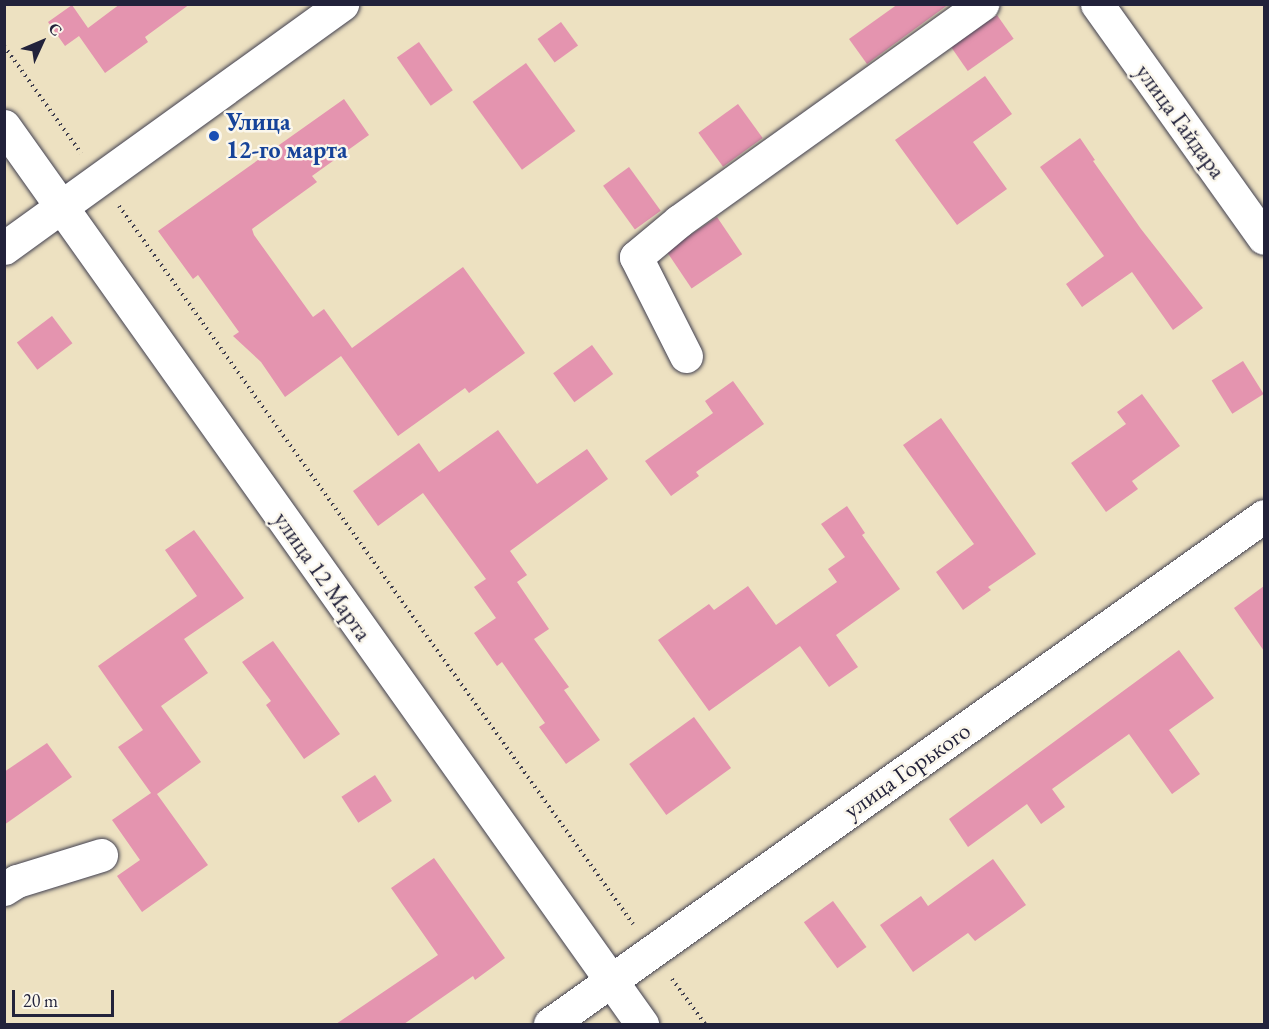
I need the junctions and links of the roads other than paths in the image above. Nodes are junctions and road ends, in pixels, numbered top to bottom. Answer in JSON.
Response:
{"nodes":[{"id":1,"x":342,"y":4,"type":"edge"},
{"id":2,"x":982,"y":4,"type":"edge"},
{"id":3,"x":1097,"y":4,"type":"edge"},
{"id":4,"x":4,"y":126,"type":"edge"},
{"id":5,"x":62,"y":208,"type":"junction"},
{"id":6,"x":1264,"y":238,"type":"edge"},
{"id":7,"x":4,"y":248,"type":"edge"},
{"id":8,"x":686,"y":356,"type":"dead end"},
{"id":9,"x":1264,"y":516,"type":"edge"},
{"id":10,"x":101,"y":855,"type":"dead end"},
{"id":11,"x":4,"y":889,"type":"edge"},
{"id":12,"x":611,"y":981,"type":"junction"},
{"id":13,"x":550,"y":1024,"type":"edge"},
{"id":14,"x":642,"y":1024,"type":"edge"}],
"edges":[{"from":1,"to":5,"type":"street"},
{"from":2,"to":8,"type":"street"},
{"from":3,"to":6,"type":"street","name":"улица Гайдара"},
{"from":4,"to":5,"type":"street","name":"улица 12 Марта"},
{"from":5,"to":7,"type":"street"},
{"from":5,"to":12,"type":"street","name":"улица 12 Марта"},
{"from":9,"to":12,"type":"street","name":"улица Горького"},
{"from":10,"to":11,"type":"street"},
{"from":12,"to":13,"type":"street","name":"улица Горького"},
{"from":12,"to":14,"type":"street","name":"улица 12 Марта"}]}
